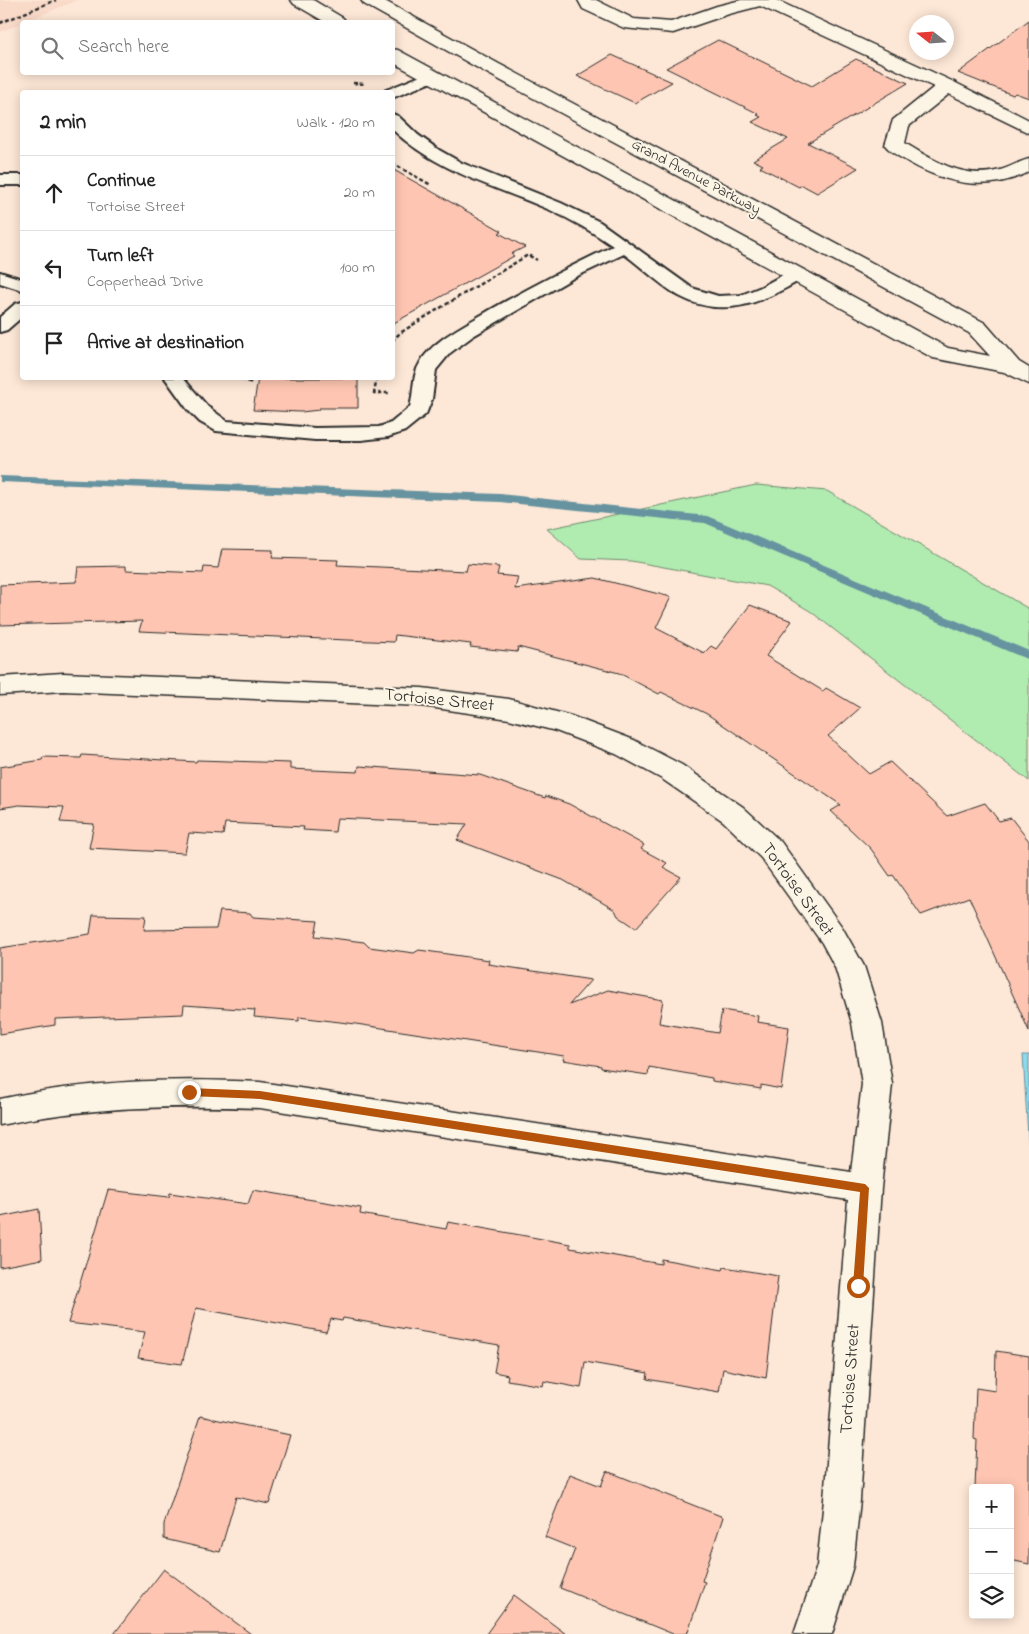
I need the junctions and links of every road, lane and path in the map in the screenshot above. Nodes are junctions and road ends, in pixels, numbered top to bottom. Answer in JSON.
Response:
{"nodes":[{"id":1,"x":56,"y":0,"type":"edge"},
{"id":2,"x":300,"y":0,"type":"edge"},
{"id":3,"x":370,"y":0,"type":"edge"},
{"id":4,"x":587,"y":0,"type":"edge"},
{"id":5,"x":762,"y":0,"type":"edge"},
{"id":6,"x":334,"y":20,"type":"edge"},
{"id":7,"x":0,"y":23,"type":"edge"},
{"id":8,"x":395,"y":56,"type":"edge"},
{"id":9,"x":433,"y":76,"type":"junction"},
{"id":10,"x":947,"y":86,"type":"junction"},
{"id":11,"x":395,"y":92,"type":"edge"},
{"id":12,"x":395,"y":122,"type":"edge"},
{"id":13,"x":1029,"y":127,"type":"edge"},
{"id":14,"x":1029,"y":165,"type":"edge"},
{"id":15,"x":0,"y":180,"type":"edge"},
{"id":16,"x":20,"y":180,"type":"edge"},
{"id":17,"x":625,"y":246,"type":"junction"},
{"id":18,"x":540,"y":262,"type":"dead end"},
{"id":19,"x":796,"y":275,"type":"junction"},
{"id":20,"x":0,"y":277,"type":"edge"},
{"id":21,"x":20,"y":284,"type":"edge"},
{"id":22,"x":20,"y":310,"type":"edge"},
{"id":23,"x":0,"y":326,"type":"edge"},
{"id":24,"x":395,"y":338,"type":"edge"},
{"id":25,"x":1029,"y":354,"type":"edge"},
{"id":26,"x":1020,"y":372,"type":"edge"},
{"id":27,"x":175,"y":380,"type":"edge"},
{"id":28,"x":243,"y":380,"type":"edge"},
{"id":29,"x":377,"y":380,"type":"edge"},
{"id":30,"x":253,"y":383,"type":"dead end"},
{"id":31,"x":392,"y":393,"type":"dead end"},
{"id":32,"x":0,"y":686,"type":"edge"},
{"id":33,"x":0,"y":1112,"type":"edge"},
{"id":34,"x":865,"y":1188,"type":"junction"},
{"id":35,"x":813,"y":1634,"type":"edge"}],
"edges":[{"from":1,"to":7,"type":"path"},
{"from":2,"to":6,"type":"street"},
{"from":3,"to":26,"type":"street","name":"Grand Avenue Parkway"},
{"from":4,"to":5,"type":"street"},
{"from":5,"to":10,"type":"street"},
{"from":8,"to":9,"type":"street"},
{"from":9,"to":11,"type":"lane"},
{"from":9,"to":19,"type":"street"},
{"from":10,"to":13,"type":"street"},
{"from":10,"to":14,"type":"street"},
{"from":12,"to":17,"type":"lane"},
{"from":15,"to":16,"type":"lane"},
{"from":17,"to":19,"type":"lane"},
{"from":17,"to":27,"type":"lane"},
{"from":18,"to":24,"type":"path"},
{"from":19,"to":26,"type":"street"},
{"from":20,"to":21,"type":"lane"},
{"from":22,"to":23,"type":"lane"},
{"from":25,"to":26,"type":"street"},
{"from":28,"to":30,"type":"path"},
{"from":29,"to":31,"type":"path"},
{"from":32,"to":34,"type":"street","name":"Tortoise Street"},
{"from":33,"to":34,"type":"street"},
{"from":34,"to":35,"type":"street","name":"Tortoise Street"}]}
